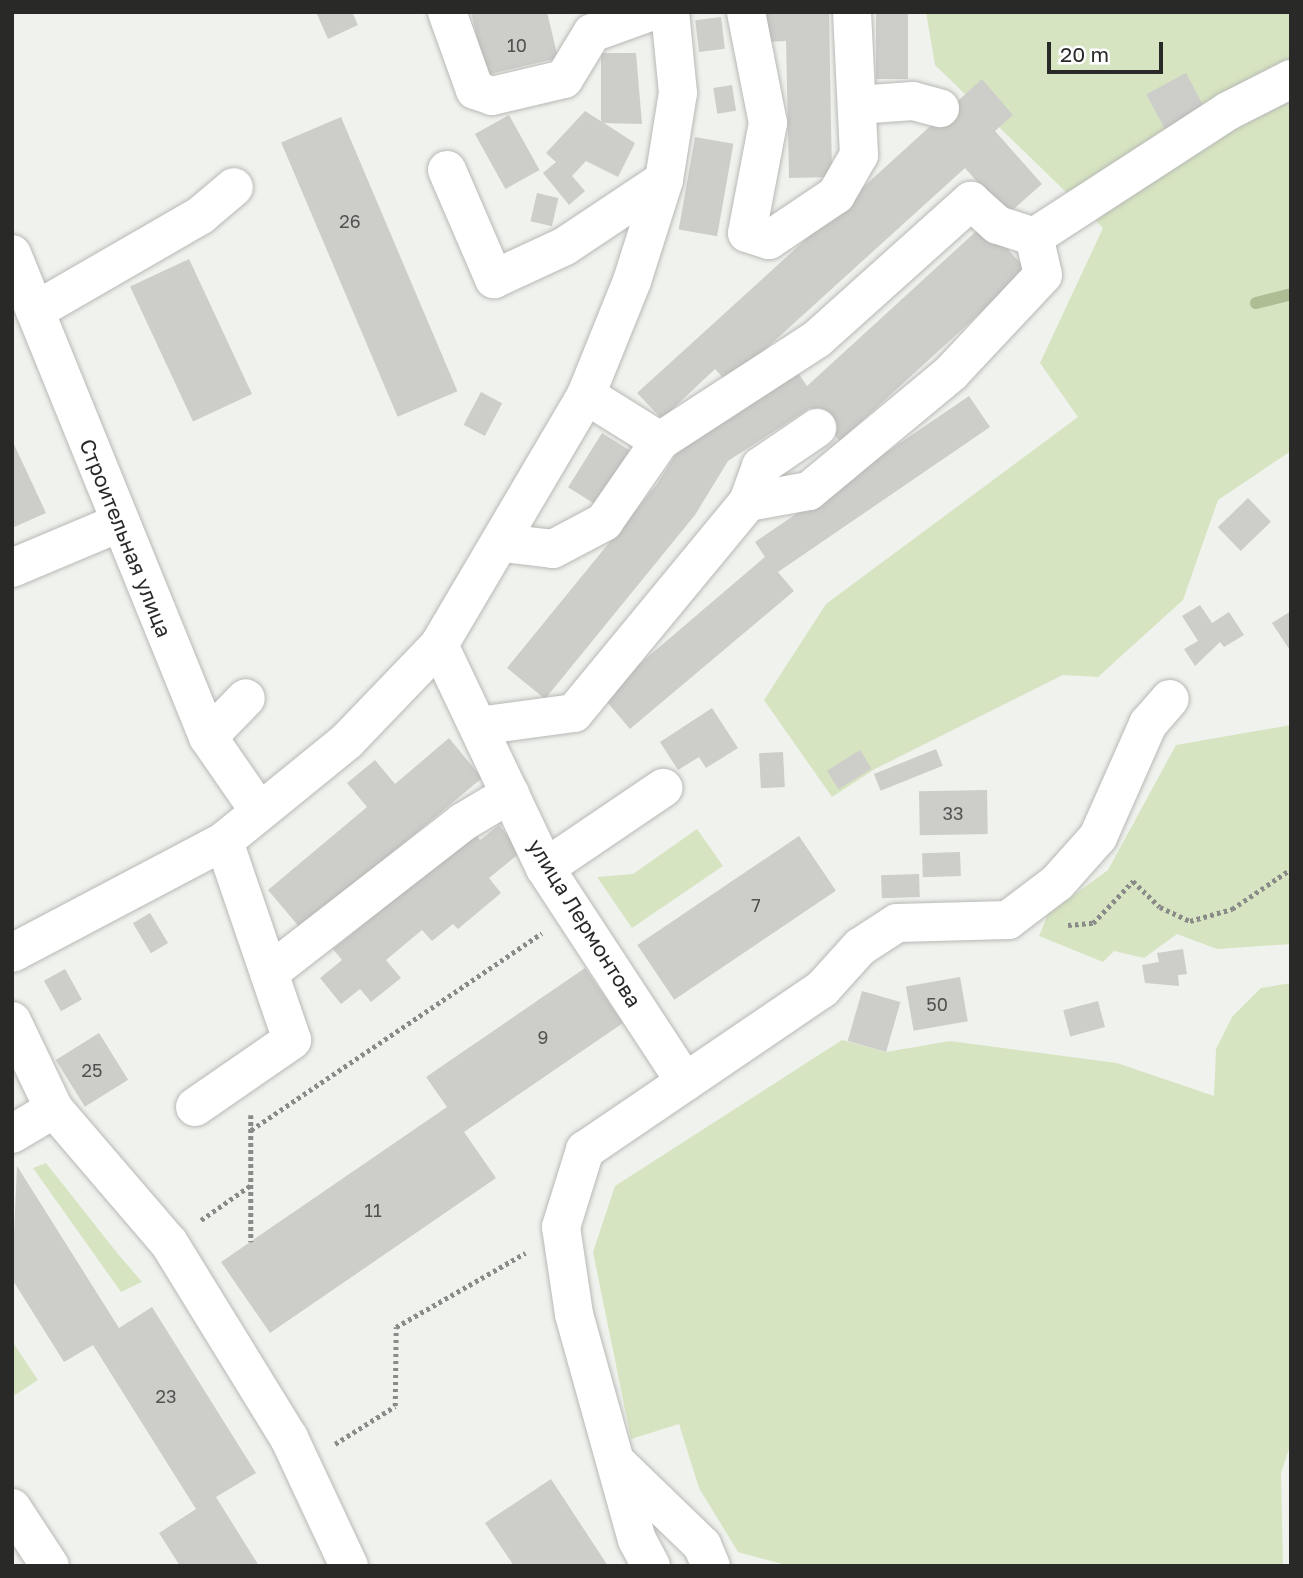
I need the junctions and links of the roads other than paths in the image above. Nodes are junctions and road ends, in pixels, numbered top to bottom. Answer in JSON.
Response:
{"nodes":[{"id":1,"x":447,"y":12,"type":"edge"},
{"id":2,"x":650,"y":12,"type":"edge"},
{"id":3,"x":670,"y":12,"type":"edge"},
{"id":4,"x":746,"y":12,"type":"edge"},
{"id":5,"x":852,"y":12,"type":"edge"},
{"id":6,"x":1291,"y":79,"type":"edge"},
{"id":7,"x":857,"y":104,"type":"junction"},
{"id":8,"x":940,"y":108,"type":"dead end"},
{"id":9,"x":447,"y":170,"type":"dead end"},
{"id":10,"x":664,"y":180,"type":"junction"},
{"id":11,"x":234,"y":187,"type":"dead end"},
{"id":12,"x":1034,"y":237,"type":"junction"},
{"id":13,"x":12,"y":254,"type":"edge"},
{"id":14,"x":35,"y":311,"type":"junction"},
{"id":15,"x":586,"y":394,"type":"junction"},
{"id":16,"x":817,"y":428,"type":"dead end"},
{"id":17,"x":660,"y":441,"type":"junction"},
{"id":18,"x":748,"y":502,"type":"junction"},
{"id":19,"x":119,"y":523,"type":"junction"},
{"id":20,"x":503,"y":543,"type":"junction"},
{"id":21,"x":12,"y":568,"type":"edge"},
{"id":22,"x":439,"y":645,"type":"junction"},
{"id":23,"x":246,"y":698,"type":"dead end"},
{"id":24,"x":1170,"y":699,"type":"dead end"},
{"id":25,"x":478,"y":726,"type":"junction"},
{"id":26,"x":208,"y":737,"type":"junction"},
{"id":27,"x":663,"y":788,"type":"dead end"},
{"id":28,"x":510,"y":794,"type":"junction"},
{"id":29,"x":260,"y":811,"type":"junction"},
{"id":30,"x":224,"y":841,"type":"junction"},
{"id":31,"x":545,"y":868,"type":"junction"},
{"id":32,"x":12,"y":953,"type":"edge"},
{"id":33,"x":270,"y":973,"type":"junction"},
{"id":34,"x":12,"y":1021,"type":"edge"},
{"id":35,"x":685,"y":1082,"type":"junction"},
{"id":36,"x":195,"y":1107,"type":"dead end"},
{"id":37,"x":54,"y":1109,"type":"junction"},
{"id":38,"x":12,"y":1134,"type":"edge"},
{"id":39,"x":614,"y":1461,"type":"junction"},
{"id":40,"x":12,"y":1507,"type":"edge"},
{"id":41,"x":50,"y":1566,"type":"edge"},
{"id":42,"x":349,"y":1566,"type":"edge"},
{"id":43,"x":651,"y":1566,"type":"edge"},
{"id":44,"x":711,"y":1566,"type":"edge"}],
"edges":[{"from":1,"to":2,"type":"street"},
{"from":3,"to":10,"type":"street"},
{"from":4,"to":7,"type":"street"},
{"from":5,"to":7,"type":"street"},
{"from":6,"to":12,"type":"street"},
{"from":7,"to":8,"type":"street"},
{"from":9,"to":10,"type":"street"},
{"from":10,"to":15,"type":"street"},
{"from":11,"to":14,"type":"street"},
{"from":12,"to":17,"type":"street"},
{"from":12,"to":18,"type":"street"},
{"from":13,"to":14,"type":"street","name":"Строительная улица"},
{"from":14,"to":19,"type":"street","name":"Строительная улица"},
{"from":15,"to":17,"type":"street"},
{"from":15,"to":20,"type":"street"},
{"from":16,"to":18,"type":"street"},
{"from":17,"to":20,"type":"street"},
{"from":18,"to":25,"type":"street"},
{"from":19,"to":21,"type":"street"},
{"from":19,"to":26,"type":"street","name":"Строительная улица"},
{"from":20,"to":22,"type":"street"},
{"from":22,"to":25,"type":"street","name":"улица Лермонтова"},
{"from":22,"to":29,"type":"street"},
{"from":23,"to":26,"type":"street"},
{"from":24,"to":35,"type":"street"},
{"from":25,"to":28,"type":"street","name":"улица Лермонтова"},
{"from":26,"to":29,"type":"street","name":"Строительная улица"},
{"from":27,"to":31,"type":"street"},
{"from":28,"to":31,"type":"street","name":"улица Лермонтова"},
{"from":28,"to":33,"type":"street"},
{"from":29,"to":30,"type":"street"},
{"from":30,"to":32,"type":"street"},
{"from":30,"to":33,"type":"street"},
{"from":31,"to":35,"type":"street","name":"улица Лермонтова"},
{"from":33,"to":36,"type":"street"},
{"from":34,"to":37,"type":"street"},
{"from":35,"to":39,"type":"street"},
{"from":37,"to":38,"type":"street"},
{"from":37,"to":42,"type":"street"},
{"from":39,"to":43,"type":"street"},
{"from":39,"to":44,"type":"street"},
{"from":40,"to":41,"type":"street"}]}
